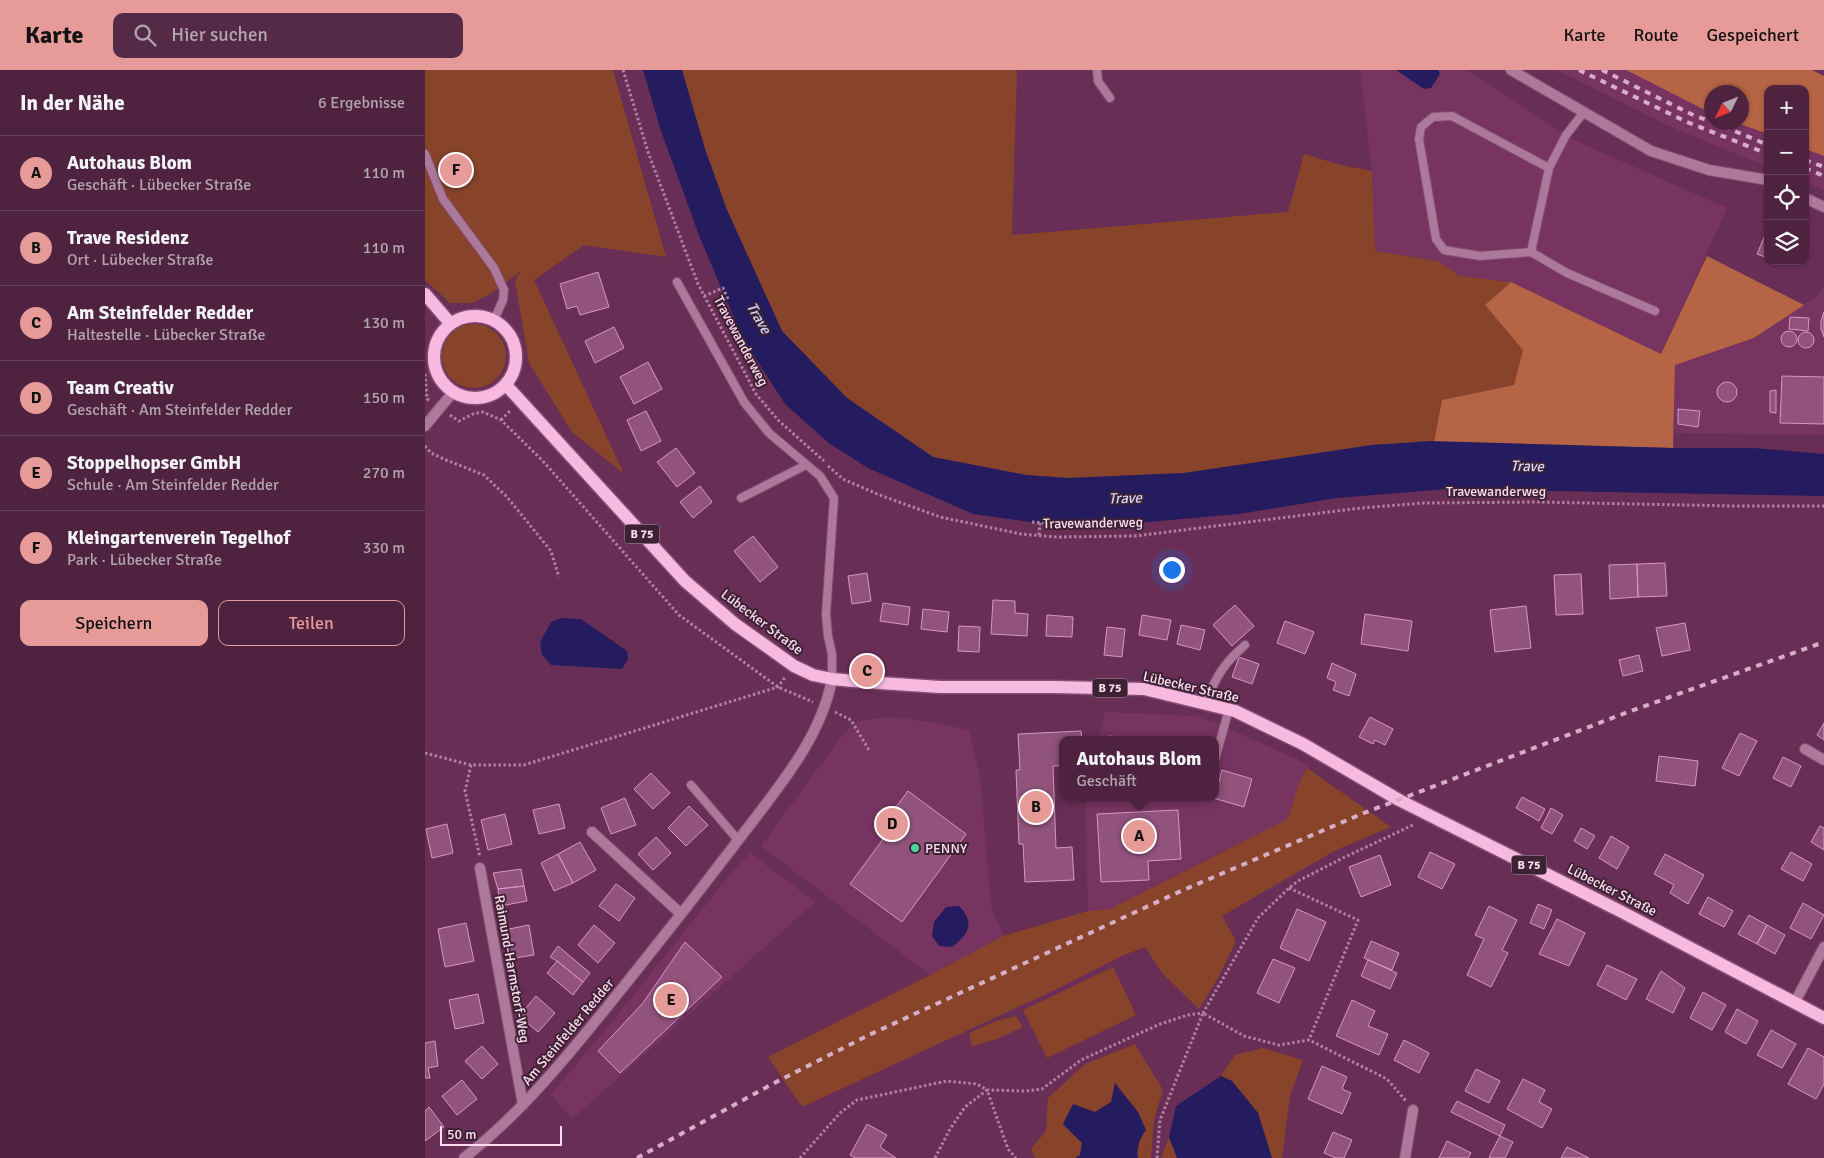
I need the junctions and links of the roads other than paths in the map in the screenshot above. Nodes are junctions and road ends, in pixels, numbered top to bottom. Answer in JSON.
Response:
{"nodes":[{"id":1,"x":1097,"y":70,"type":"edge"},
{"id":2,"x":1511,"y":70,"type":"edge"},
{"id":3,"x":1110,"y":98,"type":"dead end"},
{"id":4,"x":1584,"y":112,"type":"junction"},
{"id":5,"x":425,"y":154,"type":"edge"},
{"id":6,"x":1549,"y":168,"type":"junction"},
{"id":7,"x":1764,"y":179,"type":"edge"},
{"id":8,"x":435,"y":180,"type":"junction"},
{"id":9,"x":425,"y":181,"type":"edge"},
{"id":10,"x":1809,"y":200,"type":"edge"},
{"id":11,"x":1824,"y":208,"type":"edge"},
{"id":12,"x":1531,"y":252,"type":"junction"},
{"id":13,"x":677,"y":282,"type":"dead end"},
{"id":14,"x":425,"y":294,"type":"edge"},
{"id":15,"x":1655,"y":311,"type":"dead end"},
{"id":16,"x":494,"y":320,"type":"junction"},
{"id":17,"x":451,"y":323,"type":"junction"},
{"id":18,"x":506,"y":385,"type":"junction"},
{"id":19,"x":453,"y":392,"type":"junction"},
{"id":20,"x":425,"y":426,"type":"edge"},
{"id":21,"x":806,"y":465,"type":"junction"},
{"id":22,"x":741,"y":498,"type":"dead end"},
{"id":23,"x":1245,"y":644,"type":"dead end"},
{"id":24,"x":832,"y":679,"type":"junction"},
{"id":25,"x":1205,"y":704,"type":"junction"},
{"id":26,"x":1229,"y":710,"type":"junction"},
{"id":27,"x":1219,"y":746,"type":"edge"},
{"id":28,"x":1805,"y":749,"type":"dead end"},
{"id":29,"x":1824,"y":760,"type":"edge"},
{"id":30,"x":691,"y":785,"type":"dead end"},
{"id":31,"x":592,"y":832,"type":"dead end"},
{"id":32,"x":739,"y":840,"type":"junction"},
{"id":33,"x":480,"y":868,"type":"road end"},
{"id":34,"x":681,"y":914,"type":"junction"},
{"id":35,"x":1824,"y":947,"type":"edge"},
{"id":36,"x":1795,"y":1002,"type":"junction"},
{"id":37,"x":1824,"y":1018,"type":"edge"},
{"id":38,"x":523,"y":1105,"type":"junction"},
{"id":39,"x":1413,"y":1110,"type":"road end"},
{"id":40,"x":464,"y":1158,"type":"edge"},
{"id":41,"x":1405,"y":1158,"type":"edge"}],
"edges":[{"from":1,"to":3,"type":"lane"},
{"from":2,"to":4,"type":"street"},
{"from":4,"to":6,"type":"lane"},
{"from":4,"to":7,"type":"street"},
{"from":5,"to":8,"type":"lane"},
{"from":6,"to":12,"type":"lane"},
{"from":6,"to":12,"type":"lane"},
{"from":8,"to":9,"type":"lane"},
{"from":8,"to":16,"type":"lane"},
{"from":10,"to":11,"type":"street"},
{"from":12,"to":15,"type":"lane"},
{"from":13,"to":21,"type":"lane"},
{"from":14,"to":17,"type":"main road"},
{"from":16,"to":17,"type":"main road"},
{"from":16,"to":18,"type":"main road"},
{"from":17,"to":19,"type":"main road"},
{"from":18,"to":19,"type":"main road"},
{"from":18,"to":24,"type":"main road","name":"Lübecker Straße","number":"B 75"},
{"from":19,"to":20,"type":"street"},
{"from":21,"to":22,"type":"lane"},
{"from":21,"to":24,"type":"lane"},
{"from":23,"to":25,"type":"lane"},
{"from":24,"to":25,"type":"main road","name":"Lübecker Straße","number":"B 75"},
{"from":24,"to":32,"type":"street","name":"Am Steinfelder Redder"},
{"from":25,"to":26,"type":"main road","name":"Lübecker Straße","number":"B 75"},
{"from":26,"to":27,"type":"lane"},
{"from":26,"to":36,"type":"main road","name":"Lübecker Straße","number":"B 75"},
{"from":28,"to":29,"type":"street"},
{"from":30,"to":32,"type":"lane"},
{"from":31,"to":34,"type":"street"},
{"from":32,"to":34,"type":"street","name":"Am Steinfelder Redder"},
{"from":33,"to":38,"type":"street","name":"Raimund-Harmstorf-Weg"},
{"from":34,"to":38,"type":"street","name":"Am Steinfelder Redder"},
{"from":35,"to":36,"type":"street"},
{"from":36,"to":37,"type":"main road","name":"Lübecker Straße","number":"B 75"},
{"from":38,"to":40,"type":"street","name":"Am Steinfelder Redder"},
{"from":39,"to":41,"type":"street"}]}
